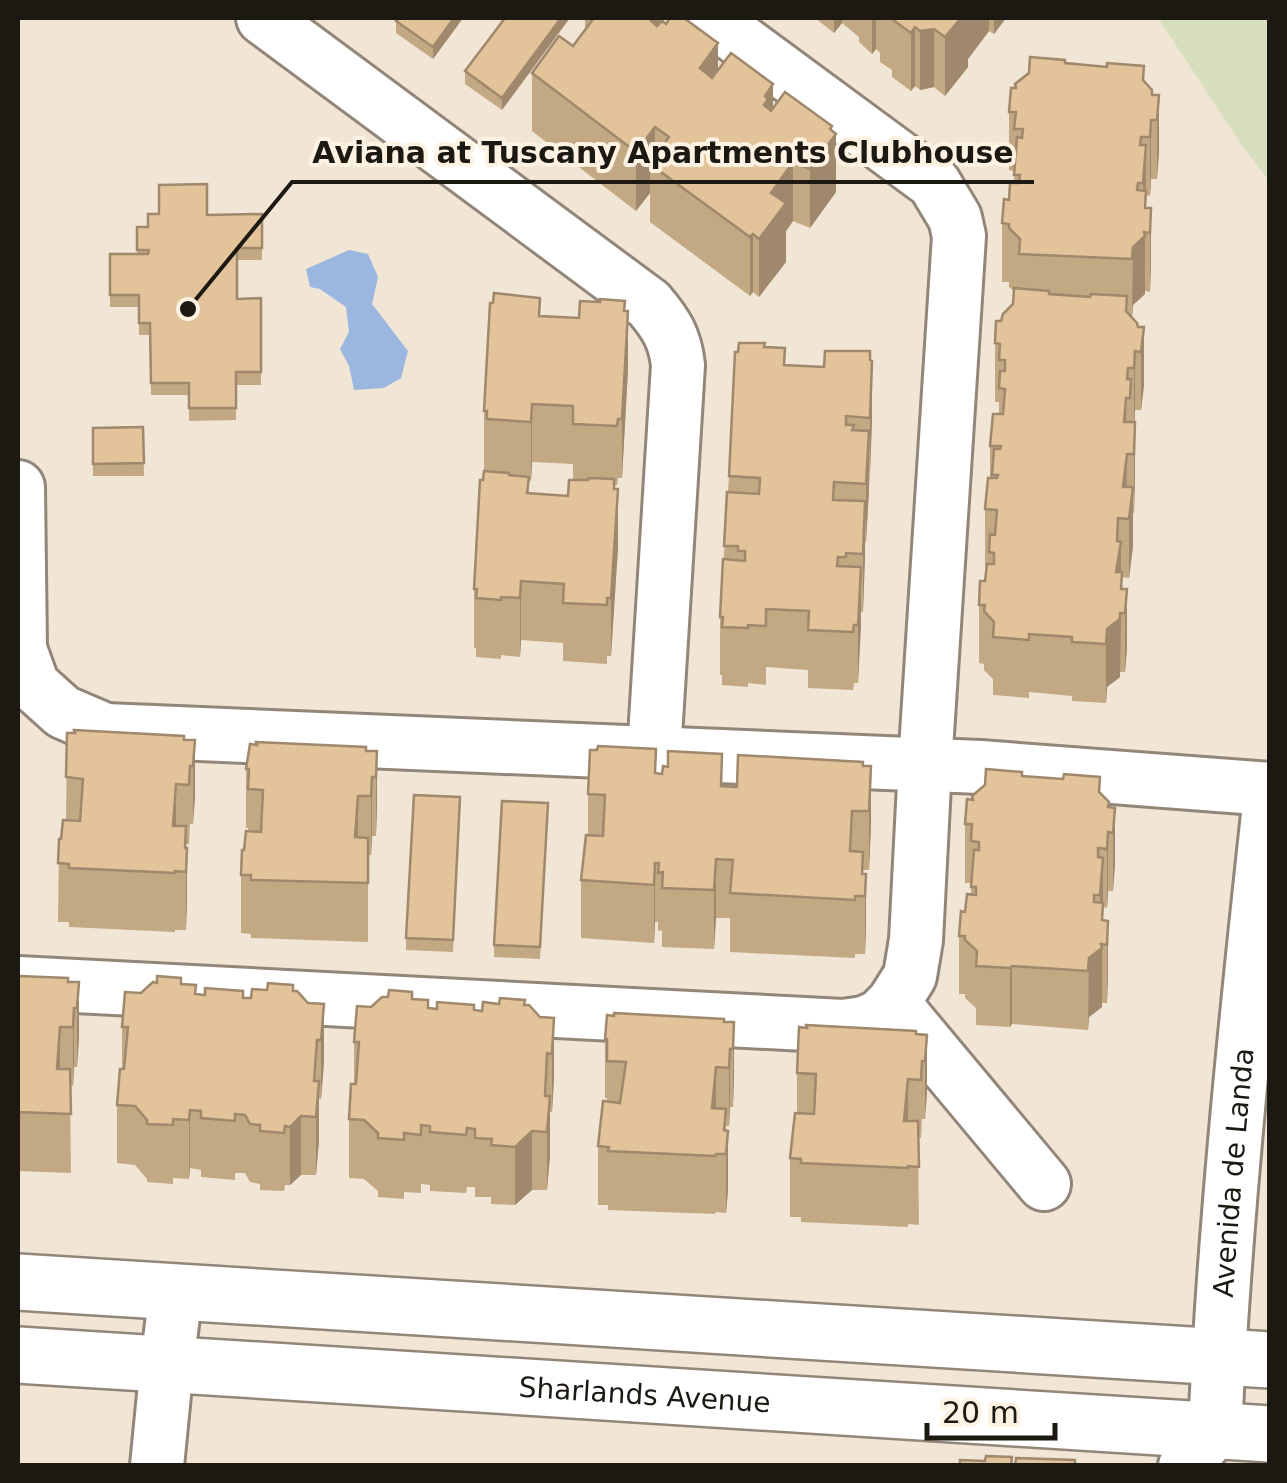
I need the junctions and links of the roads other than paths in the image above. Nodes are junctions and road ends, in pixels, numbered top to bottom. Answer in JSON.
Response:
{"nodes":[{"id":1,"x":263,"y":18,"type":"edge"},
{"id":2,"x":710,"y":18,"type":"edge"},
{"id":3,"x":18,"y":488,"type":"edge"},
{"id":4,"x":654,"y":754,"type":"junction"},
{"id":5,"x":925,"y":765,"type":"junction"},
{"id":6,"x":1270,"y":792,"type":"edge"},
{"id":7,"x":18,"y":983,"type":"edge"},
{"id":8,"x":894,"y":1004,"type":"junction"},
{"id":9,"x":1044,"y":1184,"type":"dead end"},
{"id":10,"x":18,"y":1282,"type":"edge"},
{"id":11,"x":176,"y":1292,"type":"junction"},
{"id":12,"x":18,"y":1355,"type":"edge"},
{"id":13,"x":1244,"y":1358,"type":"edge"},
{"id":14,"x":166,"y":1364,"type":"junction"},
{"id":15,"x":1270,"y":1434,"type":"edge"},
{"id":16,"x":1213,"y":1454,"type":"edge"},
{"id":17,"x":157,"y":1466,"type":"edge"}],
"edges":[{"from":1,"to":4,"type":"street"},
{"from":2,"to":5,"type":"street"},
{"from":3,"to":4,"type":"street"},
{"from":4,"to":5,"type":"street"},
{"from":5,"to":6,"type":"street"},
{"from":5,"to":8,"type":"street"},
{"from":6,"to":13,"type":"street","name":"Avenida de Landa"},
{"from":7,"to":8,"type":"street"},
{"from":8,"to":9,"type":"street"},
{"from":10,"to":11,"type":"main road"},
{"from":11,"to":13,"type":"main road"},
{"from":11,"to":14,"type":"street"},
{"from":12,"to":14,"type":"main road","name":"Sharlands Avenue"},
{"from":13,"to":16,"type":"street","name":"Avenida de Landa"},
{"from":14,"to":16,"type":"main road","name":"Sharlands Avenue"},
{"from":14,"to":17,"type":"street"},
{"from":15,"to":16,"type":"main road","name":"Sharlands Avenue"}]}
